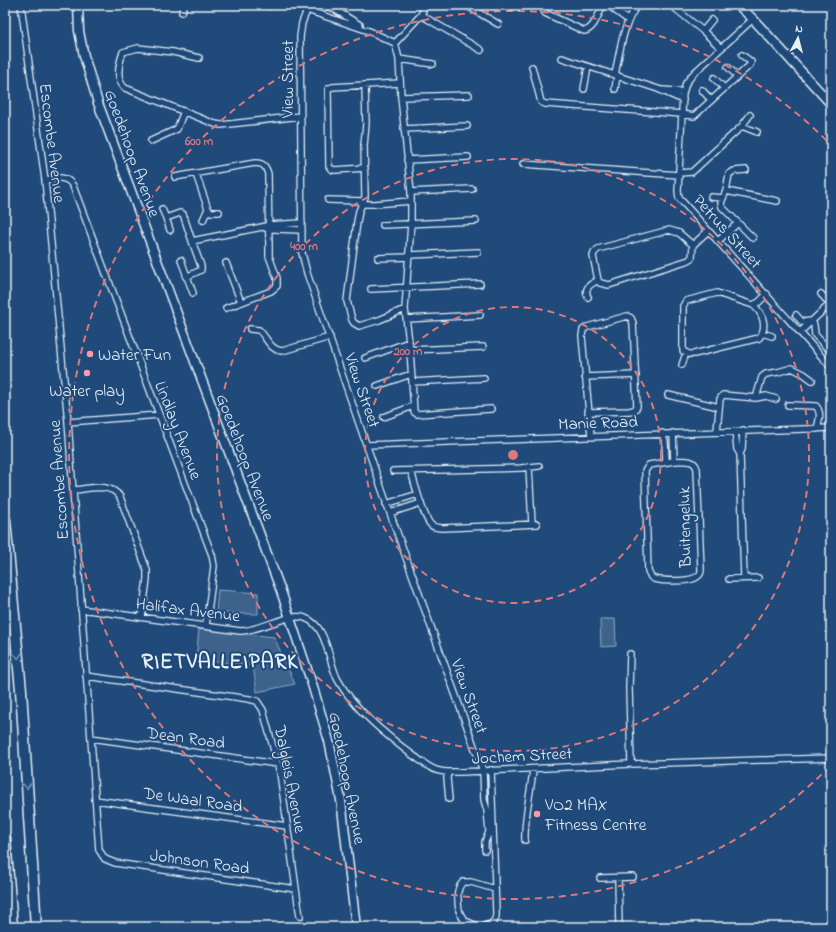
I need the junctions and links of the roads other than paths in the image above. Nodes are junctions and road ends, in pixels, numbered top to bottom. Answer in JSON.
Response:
{"nodes":[{"id":1,"x":21,"y":5,"type":"edge"},
{"id":2,"x":78,"y":5,"type":"edge"},
{"id":3,"x":184,"y":5,"type":"edge"},
{"id":4,"x":324,"y":5,"type":"edge"},
{"id":5,"x":425,"y":5,"type":"edge"},
{"id":6,"x":466,"y":5,"type":"edge"},
{"id":7,"x":545,"y":5,"type":"edge"},
{"id":8,"x":603,"y":5,"type":"edge"},
{"id":9,"x":608,"y":5,"type":"edge"},
{"id":10,"x":638,"y":5,"type":"edge"},
{"id":11,"x":738,"y":5,"type":"edge"},
{"id":12,"x":675,"y":6,"type":"edge"},
{"id":13,"x":308,"y":8,"type":"edge"},
{"id":14,"x":182,"y":12,"type":"dead end"},
{"id":15,"x":421,"y":15,"type":"junction"},
{"id":16,"x":753,"y":19,"type":"junction"},
{"id":17,"x":628,"y":20,"type":"junction"},
{"id":18,"x":712,"y":20,"type":"dead end"},
{"id":19,"x":498,"y":24,"type":"dead end"},
{"id":20,"x":369,"y":31,"type":"junction"},
{"id":21,"x":703,"y":31,"type":"junction"},
{"id":22,"x":395,"y":43,"type":"junction"},
{"id":23,"x":721,"y":48,"type":"junction"},
{"id":24,"x":481,"y":50,"type":"dead end"},
{"id":25,"x":742,"y":55,"type":"dead end"},
{"id":26,"x":199,"y":58,"type":"dead end"},
{"id":27,"x":562,"y":58,"type":"dead end"},
{"id":28,"x":399,"y":59,"type":"junction"},
{"id":29,"x":433,"y":64,"type":"dead end"},
{"id":30,"x":532,"y":67,"type":"dead end"},
{"id":31,"x":588,"y":67,"type":"junction"},
{"id":32,"x":728,"y":67,"type":"dead end"},
{"id":33,"x":616,"y":75,"type":"junction"},
{"id":34,"x":737,"y":76,"type":"junction"},
{"id":35,"x":714,"y":78,"type":"dead end"},
{"id":36,"x":400,"y":83,"type":"junction"},
{"id":37,"x":365,"y":85,"type":"junction"},
{"id":38,"x":724,"y":88,"type":"junction"},
{"id":39,"x":584,"y":89,"type":"dead end"},
{"id":40,"x":615,"y":89,"type":"dead end"},
{"id":41,"x":658,"y":89,"type":"junction"},
{"id":42,"x":702,"y":90,"type":"dead end"},
{"id":43,"x":683,"y":93,"type":"junction"},
{"id":44,"x":469,"y":95,"type":"dead end"},
{"id":45,"x":400,"y":97,"type":"junction"},
{"id":46,"x":683,"y":100,"type":"junction"},
{"id":47,"x":711,"y":100,"type":"junction"},
{"id":48,"x":831,"y":104,"type":"edge"},
{"id":49,"x":184,"y":111,"type":"junction"},
{"id":50,"x":682,"y":114,"type":"junction"},
{"id":51,"x":301,"y":116,"type":"junction"},
{"id":52,"x":750,"y":116,"type":"dead end"},
{"id":53,"x":467,"y":126,"type":"dead end"},
{"id":54,"x":742,"y":126,"type":"junction"},
{"id":55,"x":404,"y":129,"type":"junction"},
{"id":56,"x":757,"y":132,"type":"dead end"},
{"id":57,"x":151,"y":141,"type":"dead end"},
{"id":58,"x":468,"y":157,"type":"dead end"},
{"id":59,"x":407,"y":160,"type":"junction"},
{"id":60,"x":522,"y":164,"type":"dead end"},
{"id":61,"x":365,"y":168,"type":"junction"},
{"id":62,"x":746,"y":170,"type":"dead end"},
{"id":63,"x":196,"y":174,"type":"junction"},
{"id":64,"x":679,"y":174,"type":"junction"},
{"id":65,"x":175,"y":177,"type":"dead end"},
{"id":66,"x":45,"y":180,"type":"junction"},
{"id":67,"x":472,"y":189,"type":"dead end"},
{"id":68,"x":726,"y":191,"type":"junction"},
{"id":69,"x":411,"y":192,"type":"junction"},
{"id":70,"x":711,"y":198,"type":"dead end"},
{"id":71,"x":723,"y":198,"type":"junction"},
{"id":72,"x":328,"y":200,"type":"dead end"},
{"id":73,"x":411,"y":201,"type":"junction"},
{"id":74,"x":777,"y":201,"type":"dead end"},
{"id":75,"x":363,"y":202,"type":"junction"},
{"id":76,"x":162,"y":209,"type":"dead end"},
{"id":77,"x":208,"y":209,"type":"junction"},
{"id":78,"x":219,"y":212,"type":"dead end"},
{"id":79,"x":166,"y":218,"type":"junction"},
{"id":80,"x":203,"y":220,"type":"dead end"},
{"id":81,"x":476,"y":221,"type":"dead end"},
{"id":82,"x":411,"y":223,"type":"junction"},
{"id":83,"x":738,"y":223,"type":"junction"},
{"id":84,"x":383,"y":225,"type":"dead end"},
{"id":85,"x":302,"y":226,"type":"junction"},
{"id":86,"x":266,"y":227,"type":"junction"},
{"id":87,"x":170,"y":230,"type":"dead end"},
{"id":88,"x":708,"y":231,"type":"junction"},
{"id":89,"x":753,"y":238,"type":"dead end"},
{"id":90,"x":192,"y":241,"type":"junction"},
{"id":91,"x":718,"y":241,"type":"junction"},
{"id":92,"x":693,"y":245,"type":"junction"},
{"id":93,"x":478,"y":252,"type":"dead end"},
{"id":94,"x":410,"y":256,"type":"junction"},
{"id":95,"x":378,"y":258,"type":"dead end"},
{"id":96,"x":180,"y":260,"type":"dead end"},
{"id":97,"x":226,"y":263,"type":"dead end"},
{"id":98,"x":186,"y":276,"type":"junction"},
{"id":99,"x":598,"y":280,"type":"junction"},
{"id":100,"x":480,"y":284,"type":"dead end"},
{"id":101,"x":407,"y":288,"type":"junction"},
{"id":102,"x":371,"y":289,"type":"dead end"},
{"id":103,"x":193,"y":293,"type":"dead end"},
{"id":104,"x":767,"y":294,"type":"junction"},
{"id":105,"x":821,"y":294,"type":"dead end"},
{"id":106,"x":588,"y":297,"type":"dead end"},
{"id":107,"x":241,"y":302,"type":"junction"},
{"id":108,"x":753,"y":305,"type":"junction"},
{"id":109,"x":830,"y":306,"type":"edge"},
{"id":110,"x":226,"y":308,"type":"dead end"},
{"id":111,"x":405,"y":309,"type":"junction"},
{"id":112,"x":480,"y":315,"type":"dead end"},
{"id":113,"x":796,"y":315,"type":"dead end"},
{"id":114,"x":407,"y":319,"type":"junction"},
{"id":115,"x":812,"y":321,"type":"junction"},
{"id":116,"x":250,"y":329,"type":"dead end"},
{"id":117,"x":800,"y":332,"type":"junction"},
{"id":118,"x":762,"y":333,"type":"junction"},
{"id":119,"x":772,"y":336,"type":"dead end"},
{"id":120,"x":330,"y":337,"type":"junction"},
{"id":121,"x":409,"y":342,"type":"junction"},
{"id":122,"x":483,"y":347,"type":"dead end"},
{"id":123,"x":410,"y":350,"type":"junction"},
{"id":124,"x":831,"y":352,"type":"edge"},
{"id":125,"x":686,"y":353,"type":"junction"},
{"id":126,"x":365,"y":358,"type":"dead end"},
{"id":127,"x":682,"y":365,"type":"dead end"},
{"id":128,"x":831,"y":367,"type":"edge"},
{"id":129,"x":411,"y":374,"type":"junction"},
{"id":130,"x":636,"y":375,"type":"junction"},
{"id":131,"x":585,"y":377,"type":"junction"},
{"id":132,"x":484,"y":378,"type":"dead end"},
{"id":133,"x":812,"y":380,"type":"dead end"},
{"id":134,"x":412,"y":382,"type":"junction"},
{"id":135,"x":377,"y":386,"type":"dead end"},
{"id":136,"x":668,"y":395,"type":"dead end"},
{"id":137,"x":756,"y":398,"type":"junction"},
{"id":138,"x":776,"y":399,"type":"dead end"},
{"id":139,"x":788,"y":405,"type":"dead end"},
{"id":140,"x":413,"y":406,"type":"junction"},
{"id":141,"x":719,"y":407,"type":"junction"},
{"id":142,"x":491,"y":409,"type":"dead end"},
{"id":143,"x":588,"y":412,"type":"junction"},
{"id":144,"x":159,"y":415,"type":"junction"},
{"id":145,"x":384,"y":417,"type":"dead end"},
{"id":146,"x":68,"y":422,"type":"junction"},
{"id":147,"x":816,"y":428,"type":"junction"},
{"id":148,"x":831,"y":428,"type":"edge"},
{"id":149,"x":735,"y":430,"type":"junction"},
{"id":150,"x":743,"y":430,"type":"junction"},
{"id":151,"x":717,"y":431,"type":"junction"},
{"id":152,"x":662,"y":433,"type":"junction"},
{"id":153,"x":673,"y":433,"type":"junction"},
{"id":154,"x":590,"y":436,"type":"junction"},
{"id":155,"x":367,"y":445,"type":"junction"},
{"id":156,"x":740,"y":454,"type":"junction"},
{"id":157,"x":674,"y":461,"type":"junction"},
{"id":158,"x":666,"y":462,"type":"junction"},
{"id":159,"x":539,"y":466,"type":"dead end"},
{"id":160,"x":529,"y":467,"type":"junction"},
{"id":161,"x":393,"y":471,"type":"dead end"},
{"id":162,"x":411,"y":471,"type":"junction"},
{"id":163,"x":73,"y":490,"type":"junction"},
{"id":164,"x":418,"y":494,"type":"junction"},
{"id":165,"x":421,"y":503,"type":"junction"},
{"id":166,"x":386,"y":504,"type":"junction"},
{"id":167,"x":390,"y":513,"type":"junction"},
{"id":168,"x":5,"y":520,"type":"edge"},
{"id":169,"x":744,"y":578,"type":"junction"},
{"id":170,"x":758,"y":578,"type":"dead end"},
{"id":171,"x":729,"y":579,"type":"dead end"},
{"id":172,"x":81,"y":609,"type":"junction"},
{"id":173,"x":142,"y":617,"type":"junction"},
{"id":174,"x":290,"y":618,"type":"junction"},
{"id":175,"x":206,"y":626,"type":"junction"},
{"id":176,"x":630,"y":654,"type":"dead end"},
{"id":177,"x":86,"y":676,"type":"junction"},
{"id":178,"x":91,"y":738,"type":"junction"},
{"id":179,"x":831,"y":758,"type":"edge"},
{"id":180,"x":278,"y":764,"type":"junction"},
{"id":181,"x":631,"y":764,"type":"junction"},
{"id":182,"x":533,"y":769,"type":"junction"},
{"id":183,"x":491,"y":770,"type":"junction"},
{"id":184,"x":482,"y":771,"type":"junction"},
{"id":185,"x":448,"y":772,"type":"junction"},
{"id":186,"x":449,"y":799,"type":"dead end"},
{"id":187,"x":95,"y":800,"type":"junction"},
{"id":188,"x":287,"y":826,"type":"junction"},
{"id":189,"x":5,"y":838,"type":"edge"},
{"id":190,"x":525,"y":840,"type":"dead end"},
{"id":191,"x":485,"y":850,"type":"dead end"},
{"id":192,"x":103,"y":857,"type":"joint"},
{"id":193,"x":633,"y":877,"type":"dead end"},
{"id":194,"x":600,"y":878,"type":"dead end"},
{"id":195,"x":618,"y":878,"type":"junction"},
{"id":196,"x":296,"y":889,"type":"junction"},
{"id":197,"x":495,"y":889,"type":"junction"},
{"id":198,"x":300,"y":916,"type":"dead end"},
{"id":199,"x":12,"y":927,"type":"edge"},
{"id":200,"x":36,"y":927,"type":"edge"},
{"id":201,"x":356,"y":927,"type":"edge"},
{"id":202,"x":619,"y":927,"type":"edge"}],
"edges":[{"from":1,"to":66,"type":"street","name":"Escombe Avenue"},
{"from":2,"to":174,"type":"main road","name":"Goedehoop Avenue"},
{"from":3,"to":14,"type":"street"},
{"from":4,"to":20,"type":"street"},
{"from":5,"to":15,"type":"street"},
{"from":6,"to":19,"type":"street"},
{"from":7,"to":8,"type":"street"},
{"from":9,"to":17,"type":"street"},
{"from":10,"to":17,"type":"street"},
{"from":11,"to":16,"type":"main road"},
{"from":12,"to":21,"type":"street"},
{"from":13,"to":20,"type":"street"},
{"from":13,"to":51,"type":"street","name":"View Street"},
{"from":15,"to":22,"type":"street"},
{"from":15,"to":24,"type":"street"},
{"from":16,"to":23,"type":"street","name":"Petrus Street"},
{"from":16,"to":48,"type":"main road"},
{"from":17,"to":33,"type":"street"},
{"from":18,"to":21,"type":"street"},
{"from":20,"to":22,"type":"street"},
{"from":21,"to":23,"type":"street"},
{"from":22,"to":28,"type":"street"},
{"from":23,"to":43,"type":"street","name":"Petrus Street"},
{"from":25,"to":34,"type":"street"},
{"from":26,"to":49,"type":"street"},
{"from":27,"to":31,"type":"street"},
{"from":28,"to":29,"type":"street"},
{"from":28,"to":36,"type":"street"},
{"from":30,"to":50,"type":"street"},
{"from":31,"to":33,"type":"street"},
{"from":31,"to":39,"type":"street"},
{"from":32,"to":34,"type":"street"},
{"from":33,"to":40,"type":"street"},
{"from":33,"to":41,"type":"street"},
{"from":34,"to":38,"type":"street"},
{"from":35,"to":38,"type":"street"},
{"from":36,"to":37,"type":"street"},
{"from":36,"to":45,"type":"street"},
{"from":37,"to":61,"type":"street"},
{"from":37,"to":61,"type":"street"},
{"from":38,"to":47,"type":"street"},
{"from":41,"to":43,"type":"street"},
{"from":41,"to":46,"type":"street"},
{"from":42,"to":47,"type":"street"},
{"from":43,"to":46,"type":"street","name":"Petrus Street"},
{"from":44,"to":45,"type":"street"},
{"from":45,"to":55,"type":"street"},
{"from":46,"to":50,"type":"street","name":"Petrus Street"},
{"from":47,"to":50,"type":"street"},
{"from":49,"to":51,"type":"street"},
{"from":49,"to":57,"type":"street"},
{"from":50,"to":64,"type":"street","name":"Petrus Street"},
{"from":51,"to":85,"type":"street","name":"View Street"},
{"from":52,"to":54,"type":"street"},
{"from":53,"to":55,"type":"street"},
{"from":54,"to":56,"type":"street"},
{"from":54,"to":64,"type":"street"},
{"from":55,"to":59,"type":"street"},
{"from":58,"to":59,"type":"street"},
{"from":59,"to":69,"type":"street"},
{"from":60,"to":64,"type":"street"},
{"from":61,"to":75,"type":"street"},
{"from":62,"to":68,"type":"street"},
{"from":63,"to":65,"type":"street"},
{"from":63,"to":77,"type":"street"},
{"from":63,"to":86,"type":"street"},
{"from":64,"to":88,"type":"street","name":"Petrus Street"},
{"from":66,"to":144,"type":"street","name":"Lindlay Avenue"},
{"from":66,"to":146,"type":"street","name":"Escombe Avenue"},
{"from":67,"to":69,"type":"street"},
{"from":68,"to":71,"type":"street"},
{"from":68,"to":74,"type":"street"},
{"from":69,"to":73,"type":"street"},
{"from":70,"to":71,"type":"street"},
{"from":71,"to":83,"type":"street"},
{"from":72,"to":75,"type":"street"},
{"from":73,"to":75,"type":"street"},
{"from":73,"to":82,"type":"street"},
{"from":75,"to":111,"type":"street"},
{"from":76,"to":79,"type":"street"},
{"from":77,"to":78,"type":"street"},
{"from":77,"to":80,"type":"street"},
{"from":79,"to":87,"type":"street"},
{"from":79,"to":90,"type":"street"},
{"from":81,"to":82,"type":"street"},
{"from":82,"to":84,"type":"street"},
{"from":82,"to":94,"type":"street"},
{"from":83,"to":89,"type":"street"},
{"from":83,"to":91,"type":"street"},
{"from":85,"to":86,"type":"street"},
{"from":85,"to":120,"type":"street","name":"View Street"},
{"from":86,"to":90,"type":"street"},
{"from":86,"to":107,"type":"street"},
{"from":88,"to":91,"type":"street","name":"Petrus Street"},
{"from":88,"to":92,"type":"street"},
{"from":90,"to":98,"type":"street"},
{"from":91,"to":104,"type":"street","name":"Petrus Street"},
{"from":92,"to":99,"type":"street"},
{"from":92,"to":99,"type":"street"},
{"from":93,"to":94,"type":"street"},
{"from":94,"to":95,"type":"street"},
{"from":94,"to":101,"type":"street"},
{"from":96,"to":98,"type":"street"},
{"from":97,"to":107,"type":"street"},
{"from":98,"to":103,"type":"street"},
{"from":99,"to":106,"type":"street"},
{"from":100,"to":101,"type":"street"},
{"from":101,"to":102,"type":"street"},
{"from":101,"to":111,"type":"street"},
{"from":104,"to":108,"type":"street"},
{"from":104,"to":117,"type":"street","name":"Petrus Street"},
{"from":105,"to":109,"type":"street"},
{"from":107,"to":110,"type":"street"},
{"from":108,"to":118,"type":"street"},
{"from":108,"to":125,"type":"street"},
{"from":109,"to":115,"type":"street"},
{"from":111,"to":114,"type":"street"},
{"from":112,"to":114,"type":"street"},
{"from":113,"to":115,"type":"street"},
{"from":114,"to":121,"type":"street"},
{"from":115,"to":117,"type":"street"},
{"from":115,"to":124,"type":"street"},
{"from":116,"to":120,"type":"street"},
{"from":117,"to":128,"type":"street","name":"Petrus Street"},
{"from":118,"to":119,"type":"street"},
{"from":118,"to":125,"type":"street"},
{"from":120,"to":155,"type":"street","name":"View Street"},
{"from":121,"to":123,"type":"street"},
{"from":121,"to":126,"type":"street"},
{"from":122,"to":123,"type":"street"},
{"from":123,"to":129,"type":"street"},
{"from":125,"to":127,"type":"street"},
{"from":129,"to":134,"type":"street"},
{"from":129,"to":135,"type":"street"},
{"from":130,"to":131,"type":"street"},
{"from":130,"to":131,"type":"street"},
{"from":130,"to":143,"type":"street"},
{"from":131,"to":143,"type":"street"},
{"from":132,"to":134,"type":"street"},
{"from":133,"to":137,"type":"street"},
{"from":134,"to":140,"type":"street"},
{"from":136,"to":141,"type":"street"},
{"from":137,"to":138,"type":"street"},
{"from":137,"to":141,"type":"street"},
{"from":139,"to":147,"type":"street"},
{"from":140,"to":142,"type":"street"},
{"from":140,"to":145,"type":"street"},
{"from":141,"to":151,"type":"street"},
{"from":143,"to":154,"type":"street"},
{"from":144,"to":146,"type":"street"},
{"from":144,"to":175,"type":"street","name":"Lindlay Avenue"},
{"from":146,"to":163,"type":"street","name":"Escombe Avenue"},
{"from":147,"to":148,"type":"street","name":"Manie Road"},
{"from":147,"to":150,"type":"street","name":"Manie Road"},
{"from":149,"to":150,"type":"street","name":"Manie Road"},
{"from":149,"to":151,"type":"street","name":"Manie Road"},
{"from":149,"to":156,"type":"street"},
{"from":150,"to":156,"type":"street"},
{"from":151,"to":153,"type":"street","name":"Manie Road"},
{"from":152,"to":153,"type":"street","name":"Manie Road"},
{"from":152,"to":154,"type":"street","name":"Manie Road"},
{"from":152,"to":158,"type":"street","name":"Buitengeluk"},
{"from":153,"to":157,"type":"street","name":"Buitengeluk"},
{"from":154,"to":155,"type":"street","name":"Manie Road"},
{"from":155,"to":166,"type":"street","name":"View Street"},
{"from":156,"to":169,"type":"street"},
{"from":157,"to":158,"type":"street","name":"Buitengeluk"},
{"from":157,"to":158,"type":"street","name":"Buitengeluk"},
{"from":159,"to":160,"type":"street"},
{"from":160,"to":162,"type":"street"},
{"from":160,"to":165,"type":"street"},
{"from":161,"to":162,"type":"street"},
{"from":162,"to":164,"type":"street"},
{"from":163,"to":172,"type":"street","name":"Escombe Avenue"},
{"from":163,"to":173,"type":"street"},
{"from":164,"to":165,"type":"street"},
{"from":164,"to":166,"type":"street"},
{"from":165,"to":167,"type":"street"},
{"from":166,"to":167,"type":"street","name":"View Street"},
{"from":167,"to":184,"type":"street","name":"View Street"},
{"from":168,"to":200,"type":"highway","one_way":true},
{"from":169,"to":170,"type":"street"},
{"from":169,"to":171,"type":"street"},
{"from":172,"to":173,"type":"street","name":"Halifax Avenue"},
{"from":172,"to":177,"type":"street","name":"Escombe Avenue"},
{"from":173,"to":175,"type":"street","name":"Halifax Avenue"},
{"from":174,"to":175,"type":"street","name":"Halifax Avenue"},
{"from":174,"to":185,"type":"street","name":"Jochem Street"},
{"from":174,"to":201,"type":"main road","name":"Goedehoop Avenue"},
{"from":176,"to":181,"type":"street"},
{"from":177,"to":178,"type":"street","name":"Escombe Avenue"},
{"from":177,"to":180,"type":"street","name":"Dalgleis Avenue"},
{"from":178,"to":180,"type":"street","name":"Dean Road"},
{"from":178,"to":187,"type":"street","name":"Escombe Avenue"},
{"from":179,"to":181,"type":"street","name":"Jochem Street"},
{"from":180,"to":188,"type":"street","name":"Dalgleis Avenue"},
{"from":181,"to":182,"type":"street","name":"Jochem Street"},
{"from":182,"to":183,"type":"street","name":"Jochem Street"},
{"from":182,"to":190,"type":"street"},
{"from":183,"to":184,"type":"street","name":"Jochem Street"},
{"from":183,"to":197,"type":"street"},
{"from":184,"to":185,"type":"street","name":"Jochem Street"},
{"from":184,"to":191,"type":"street","name":"View Street"},
{"from":185,"to":186,"type":"street"},
{"from":187,"to":188,"type":"street","name":"De Waal Road"},
{"from":187,"to":192,"type":"street","name":"Escombe Avenue"},
{"from":188,"to":196,"type":"street","name":"Dalgleis Avenue"},
{"from":189,"to":199,"type":"highway"},
{"from":192,"to":196,"type":"street","name":"Johnson Road"},
{"from":193,"to":195,"type":"street"},
{"from":194,"to":195,"type":"street"},
{"from":195,"to":202,"type":"street"},
{"from":196,"to":198,"type":"street","name":"Dalgleis Avenue"},
{"from":197,"to":197,"type":"street"}]}
